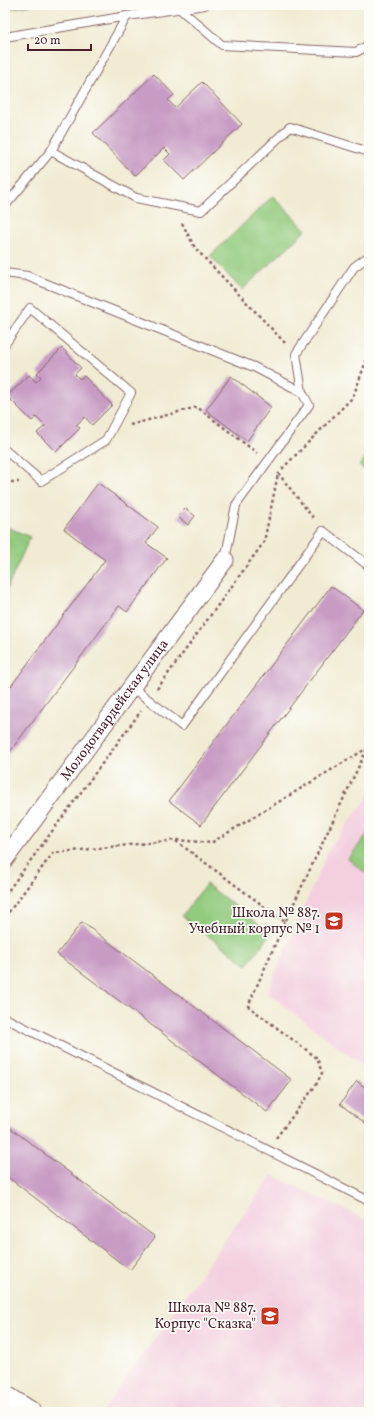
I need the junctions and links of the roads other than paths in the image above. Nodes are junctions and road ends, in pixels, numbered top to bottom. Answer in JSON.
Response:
{"nodes":[{"id":1,"x":205,"y":5,"type":"edge"},
{"id":2,"x":180,"y":8,"type":"junction"},
{"id":3,"x":127,"y":16,"type":"junction"},
{"id":4,"x":5,"y":37,"type":"edge"},
{"id":5,"x":369,"y":45,"type":"edge"},
{"id":6,"x":50,"y":151,"type":"junction"},
{"id":7,"x":369,"y":152,"type":"edge"},
{"id":8,"x":5,"y":206,"type":"edge"},
{"id":9,"x":369,"y":256,"type":"edge"},
{"id":10,"x":5,"y":273,"type":"edge"},
{"id":11,"x":5,"y":344,"type":"edge"},
{"id":12,"x":302,"y":392,"type":"junction"},
{"id":13,"x":5,"y":450,"type":"edge"},
{"id":14,"x":225,"y":560,"type":"joint"},
{"id":15,"x":369,"y":566,"type":"edge"},
{"id":16,"x":132,"y":687,"type":"junction"},
{"id":17,"x":5,"y":859,"type":"edge"},
{"id":18,"x":5,"y":1018,"type":"edge"},
{"id":19,"x":369,"y":1201,"type":"edge"},
{"id":20,"x":5,"y":1396,"type":"edge"},
{"id":21,"x":30,"y":1412,"type":"edge"}],
"edges":[{"from":1,"to":2,"type":"lane"},
{"from":2,"to":3,"type":"lane"},
{"from":2,"to":5,"type":"lane"},
{"from":3,"to":4,"type":"lane"},
{"from":3,"to":6,"type":"lane"},
{"from":6,"to":7,"type":"lane"},
{"from":6,"to":8,"type":"lane"},
{"from":9,"to":12,"type":"lane"},
{"from":10,"to":12,"type":"lane"},
{"from":11,"to":13,"type":"lane"},
{"from":12,"to":14,"type":"lane"},
{"from":14,"to":16,"type":"street","name":"Молодогвардейская улица"},
{"from":15,"to":16,"type":"lane"},
{"from":16,"to":17,"type":"street","name":"Молодогвардейская улица"},
{"from":18,"to":19,"type":"lane"},
{"from":20,"to":21,"type":"street"}]}
